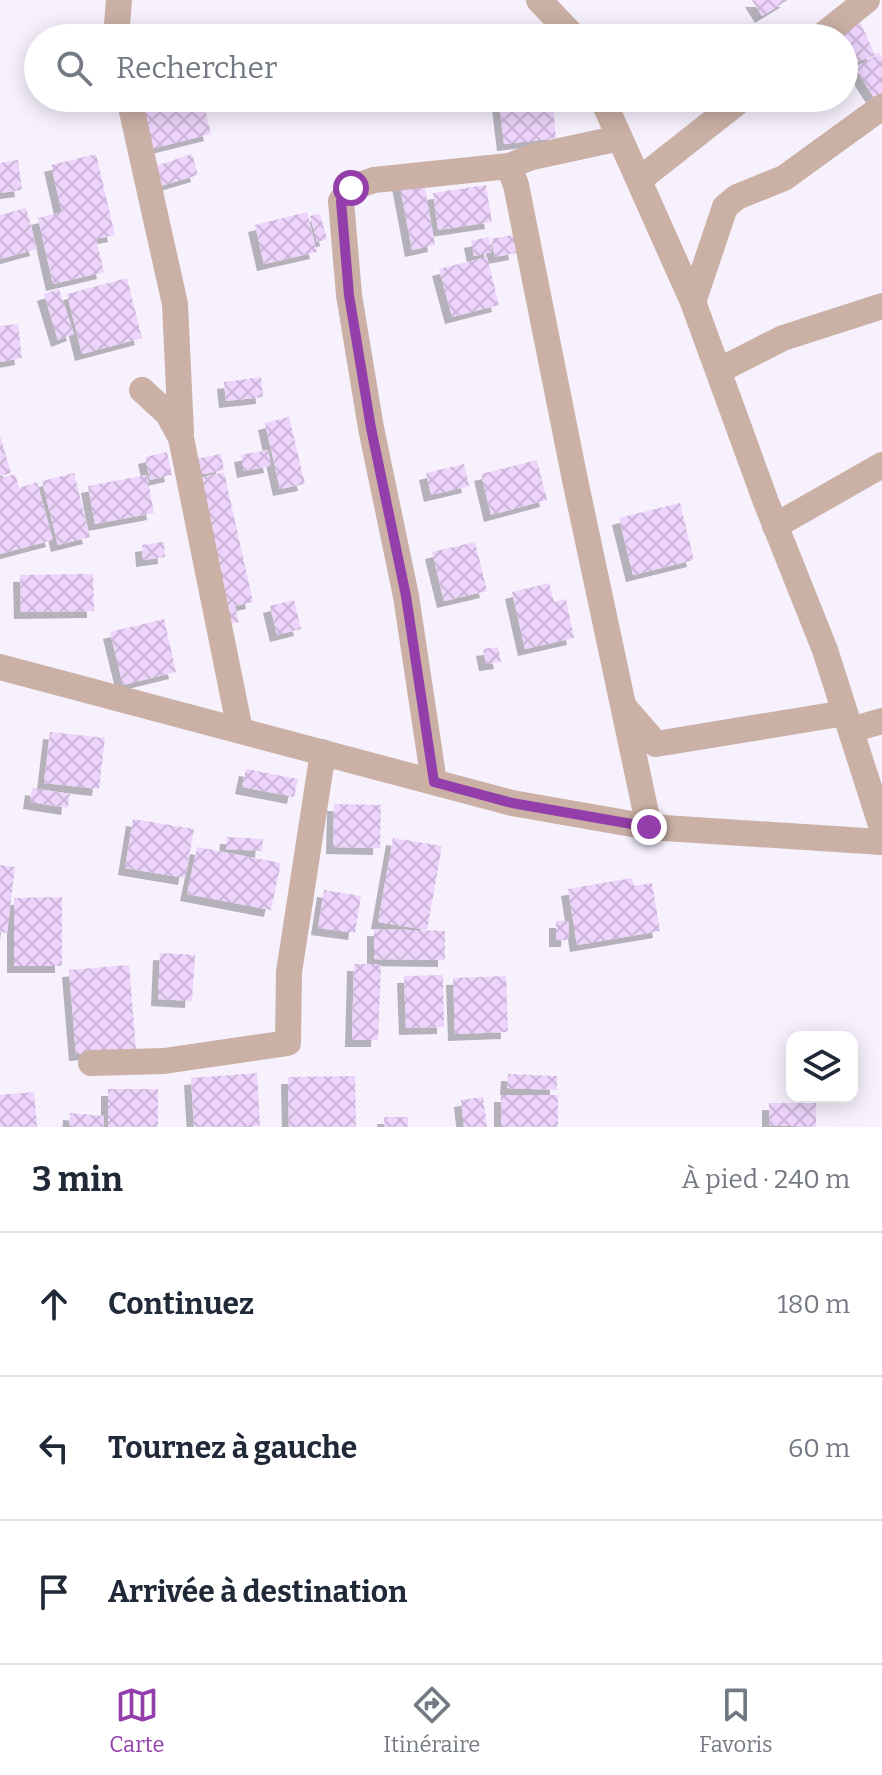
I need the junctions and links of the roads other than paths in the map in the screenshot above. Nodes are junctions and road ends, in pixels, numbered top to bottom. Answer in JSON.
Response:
{"nodes":[{"id":1,"x":119,"y":0,"type":"edge"},
{"id":2,"x":539,"y":0,"type":"edge"},
{"id":3,"x":867,"y":0,"type":"edge"},
{"id":4,"x":117,"y":24,"type":"edge"},
{"id":5,"x":562,"y":24,"type":"edge"},
{"id":6,"x":837,"y":24,"type":"edge"},
{"id":7,"x":882,"y":107,"type":"edge"},
{"id":8,"x":132,"y":112,"type":"edge"},
{"id":9,"x":608,"y":112,"type":"edge"},
{"id":10,"x":725,"y":112,"type":"edge"},
{"id":11,"x":620,"y":138,"type":"junction"},
{"id":12,"x":509,"y":166,"type":"junction"},
{"id":13,"x":639,"y":180,"type":"junction"},
{"id":14,"x":693,"y":302,"type":"junction"},
{"id":15,"x":882,"y":306,"type":"edge"},
{"id":16,"x":718,"y":371,"type":"junction"},
{"id":17,"x":142,"y":390,"type":"dead end"},
{"id":18,"x":181,"y":438,"type":"junction"},
{"id":19,"x":882,"y":465,"type":"edge"},
{"id":20,"x":775,"y":526,"type":"junction"},
{"id":21,"x":0,"y":667,"type":"edge"},
{"id":22,"x":623,"y":705,"type":"junction"},
{"id":23,"x":882,"y":721,"type":"edge"},
{"id":24,"x":848,"y":722,"type":"junction"},
{"id":25,"x":240,"y":730,"type":"junction"},
{"id":26,"x":323,"y":752,"type":"junction"},
{"id":27,"x":434,"y":782,"type":"junction"},
{"id":28,"x":649,"y":827,"type":"junction"},
{"id":29,"x":882,"y":828,"type":"edge"},
{"id":30,"x":882,"y":842,"type":"edge"},
{"id":31,"x":91,"y":1063,"type":"dead end"}],
"edges":[{"from":1,"to":4,"type":"street"},
{"from":2,"to":5,"type":"street"},
{"from":3,"to":6,"type":"street"},
{"from":7,"to":14,"type":"street"},
{"from":8,"to":18,"type":"street"},
{"from":9,"to":11,"type":"street"},
{"from":10,"to":13,"type":"street"},
{"from":11,"to":12,"type":"street"},
{"from":11,"to":13,"type":"street"},
{"from":12,"to":22,"type":"street"},
{"from":12,"to":27,"type":"street"},
{"from":13,"to":14,"type":"street"},
{"from":14,"to":16,"type":"street"},
{"from":15,"to":16,"type":"street"},
{"from":16,"to":20,"type":"street"},
{"from":17,"to":18,"type":"street"},
{"from":18,"to":25,"type":"street"},
{"from":19,"to":20,"type":"street"},
{"from":20,"to":24,"type":"street"},
{"from":21,"to":25,"type":"street"},
{"from":22,"to":24,"type":"street"},
{"from":22,"to":28,"type":"street"},
{"from":23,"to":24,"type":"street"},
{"from":24,"to":29,"type":"street"},
{"from":25,"to":26,"type":"street"},
{"from":26,"to":27,"type":"street"},
{"from":26,"to":31,"type":"street"},
{"from":27,"to":28,"type":"street"},
{"from":28,"to":30,"type":"street"}]}
